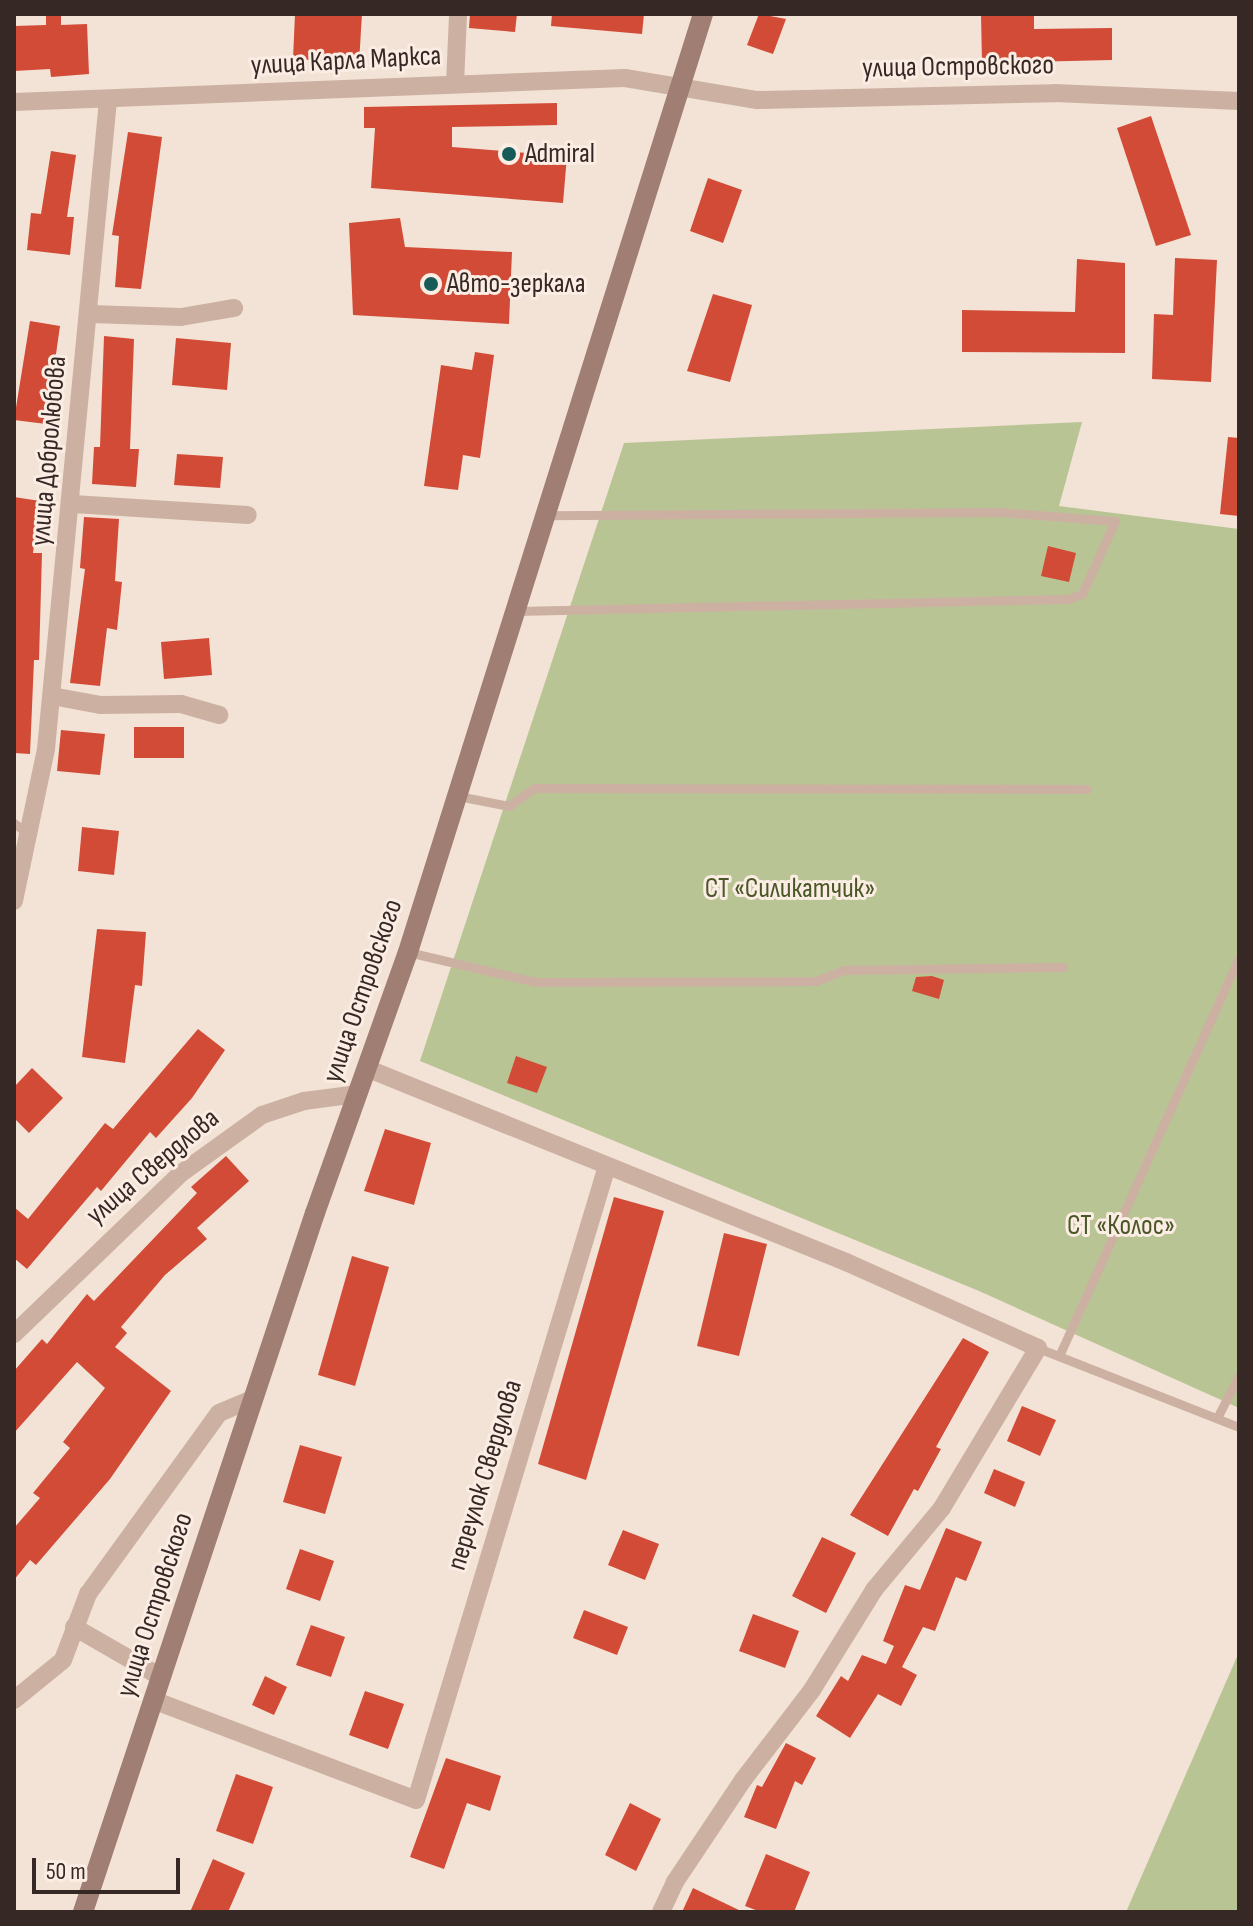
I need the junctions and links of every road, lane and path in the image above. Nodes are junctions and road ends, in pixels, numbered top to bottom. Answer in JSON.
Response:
{"nodes":[{"id":1,"x":458,"y":14,"type":"edge"},
{"id":2,"x":703,"y":14,"type":"edge"},
{"id":3,"x":455,"y":84,"type":"junction"},
{"id":4,"x":680,"y":84,"type":"junction"},
{"id":5,"x":108,"y":100,"type":"junction"},
{"id":6,"x":1239,"y":101,"type":"edge"},
{"id":7,"x":14,"y":102,"type":"edge"},
{"id":8,"x":234,"y":308,"type":"dead end"},
{"id":9,"x":90,"y":314,"type":"junction"},
{"id":10,"x":73,"y":504,"type":"junction"},
{"id":11,"x":248,"y":515,"type":"dead end"},
{"id":12,"x":547,"y":515,"type":"junction"},
{"id":13,"x":517,"y":611,"type":"junction"},
{"id":14,"x":52,"y":696,"type":"junction"},
{"id":15,"x":219,"y":715,"type":"dead end"},
{"id":16,"x":1087,"y":789,"type":"dead end"},
{"id":17,"x":458,"y":796,"type":"junction"},
{"id":18,"x":14,"y":823,"type":"edge"},
{"id":19,"x":30,"y":836,"type":"junction"},
{"id":20,"x":14,"y":901,"type":"edge"},
{"id":21,"x":408,"y":952,"type":"junction"},
{"id":22,"x":1239,"y":957,"type":"edge"},
{"id":23,"x":1063,"y":967,"type":"dead end"},
{"id":24,"x":366,"y":1068,"type":"junction"},
{"id":25,"x":357,"y":1094,"type":"junction"},
{"id":26,"x":607,"y":1166,"type":"junction"},
{"id":27,"x":14,"y":1334,"type":"edge"},
{"id":28,"x":1038,"y":1348,"type":"junction"},
{"id":29,"x":1059,"y":1356,"type":"junction"},
{"id":30,"x":1239,"y":1375,"type":"edge"},
{"id":31,"x":252,"y":1399,"type":"junction"},
{"id":32,"x":1217,"y":1418,"type":"junction"},
{"id":33,"x":1239,"y":1427,"type":"edge"},
{"id":34,"x":74,"y":1627,"type":"junction"},
{"id":35,"x":161,"y":1677,"type":"junction"},
{"id":36,"x":14,"y":1700,"type":"edge"},
{"id":37,"x":153,"y":1700,"type":"junction"},
{"id":38,"x":83,"y":1912,"type":"edge"},
{"id":39,"x":661,"y":1912,"type":"edge"}],
"edges":[{"from":1,"to":3,"type":"street"},
{"from":2,"to":4,"type":"street","name":"улица Островского"},
{"from":3,"to":4,"type":"street","name":"улица Карла Маркса"},
{"from":3,"to":5,"type":"street","name":"улица Карла Маркса"},
{"from":4,"to":6,"type":"street","name":"улица Островского"},
{"from":4,"to":12,"type":"street","name":"улица Островского"},
{"from":5,"to":7,"type":"street","name":"улица Карла Маркса"},
{"from":5,"to":9,"type":"street","name":"улица Добролюбова"},
{"from":8,"to":9,"type":"street"},
{"from":9,"to":10,"type":"street","name":"улица Добролюбова"},
{"from":10,"to":11,"type":"street"},
{"from":10,"to":14,"type":"street","name":"улица Добролюбова"},
{"from":12,"to":13,"type":"street","name":"улица Островского"},
{"from":12,"to":13,"type":"lane"},
{"from":13,"to":17,"type":"street","name":"улица Островского"},
{"from":14,"to":15,"type":"street"},
{"from":14,"to":19,"type":"street","name":"улица Добролюбова"},
{"from":16,"to":17,"type":"lane"},
{"from":17,"to":21,"type":"street","name":"улица Островского"},
{"from":18,"to":19,"type":"lane"},
{"from":19,"to":20,"type":"street","name":"улица Добролюбова"},
{"from":21,"to":23,"type":"lane"},
{"from":21,"to":24,"type":"street","name":"улица Островского"},
{"from":22,"to":29,"type":"lane"},
{"from":24,"to":25,"type":"street","name":"улица Островского"},
{"from":24,"to":26,"type":"street"},
{"from":25,"to":27,"type":"street","name":"улица Свердлова"},
{"from":25,"to":31,"type":"street","name":"улица Островского"},
{"from":26,"to":28,"type":"street"},
{"from":26,"to":37,"type":"street","name":"переулок Свердлова"},
{"from":28,"to":29,"type":"lane"},
{"from":28,"to":39,"type":"street"},
{"from":29,"to":32,"type":"lane"},
{"from":30,"to":32,"type":"lane"},
{"from":31,"to":34,"type":"street"},
{"from":31,"to":35,"type":"street","name":"улица Островского"},
{"from":32,"to":33,"type":"lane"},
{"from":34,"to":35,"type":"street"},
{"from":34,"to":36,"type":"street"},
{"from":35,"to":37,"type":"street","name":"улица Островского"},
{"from":37,"to":38,"type":"street","name":"улица Островского"}]}
